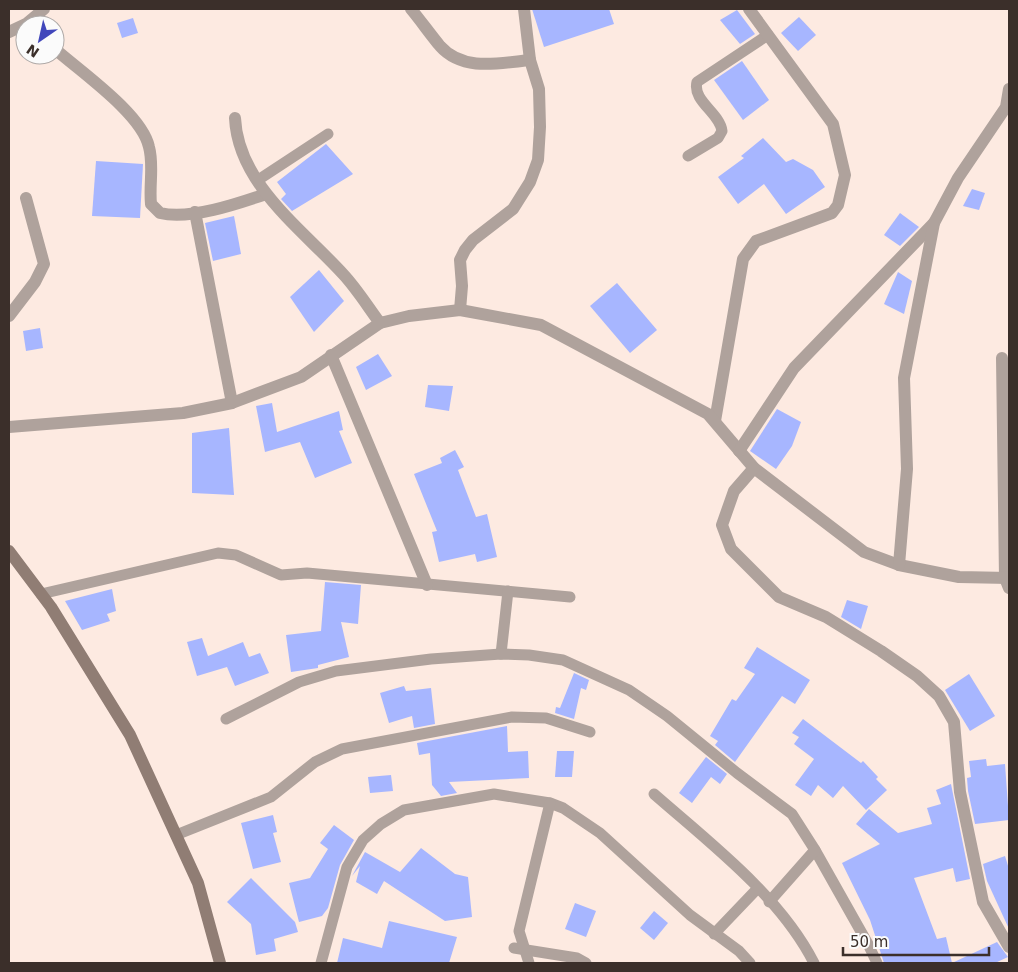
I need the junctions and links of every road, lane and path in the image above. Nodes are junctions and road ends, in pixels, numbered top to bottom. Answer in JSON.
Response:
{"nodes":[{"id":1,"x":411,"y":9,"type":"edge"},
{"id":2,"x":524,"y":9,"type":"edge"},
{"id":3,"x":749,"y":9,"type":"edge"},
{"id":4,"x":768,"y":35,"type":"junction"},
{"id":5,"x":65,"y":58,"type":"edge"},
{"id":6,"x":530,"y":60,"type":"junction"},
{"id":7,"x":1009,"y":89,"type":"edge"},
{"id":8,"x":235,"y":118,"type":"dead end"},
{"id":9,"x":328,"y":134,"type":"dead end"},
{"id":10,"x":688,"y":156,"type":"dead end"},
{"id":11,"x":258,"y":180,"type":"junction"},
{"id":12,"x":266,"y":194,"type":"junction"},
{"id":13,"x":26,"y":198,"type":"dead end"},
{"id":14,"x":195,"y":212,"type":"junction"},
{"id":15,"x":934,"y":223,"type":"junction"},
{"id":16,"x":460,"y":310,"type":"junction"},
{"id":17,"x":9,"y":316,"type":"edge"},
{"id":18,"x":380,"y":323,"type":"junction"},
{"id":19,"x":331,"y":354,"type":"junction"},
{"id":20,"x":1002,"y":358,"type":"dead end"},
{"id":21,"x":232,"y":403,"type":"junction"},
{"id":22,"x":715,"y":421,"type":"junction"},
{"id":23,"x":9,"y":428,"type":"edge"},
{"id":24,"x":739,"y":451,"type":"junction"},
{"id":25,"x":754,"y":468,"type":"junction"},
{"id":26,"x":9,"y":551,"type":"edge"},
{"id":27,"x":899,"y":565,"type":"junction"},
{"id":28,"x":1008,"y":581,"type":"edge"},
{"id":29,"x":427,"y":585,"type":"junction"},
{"id":30,"x":508,"y":591,"type":"junction"},
{"id":31,"x":41,"y":594,"type":"junction"},
{"id":32,"x":570,"y":597,"type":"dead end"},
{"id":33,"x":501,"y":654,"type":"junction"},
{"id":34,"x":226,"y":719,"type":"dead end"},
{"id":35,"x":590,"y":732,"type":"dead end"},
{"id":36,"x":654,"y":794,"type":"dead end"},
{"id":37,"x":550,"y":803,"type":"junction"},
{"id":38,"x":176,"y":836,"type":"junction"},
{"id":39,"x":815,"y":850,"type":"junction"},
{"id":40,"x":757,"y":888,"type":"junction"},
{"id":41,"x":769,"y":902,"type":"junction"},
{"id":42,"x":714,"y":934,"type":"junction"},
{"id":43,"x":1009,"y":947,"type":"edge"},
{"id":44,"x":520,"y":949,"type":"junction"},
{"id":45,"x":220,"y":963,"type":"edge"},
{"id":46,"x":322,"y":963,"type":"edge"},
{"id":47,"x":529,"y":963,"type":"edge"},
{"id":48,"x":586,"y":963,"type":"edge"},
{"id":49,"x":750,"y":963,"type":"edge"},
{"id":50,"x":814,"y":963,"type":"edge"},
{"id":51,"x":877,"y":963,"type":"edge"}],
"edges":[{"from":1,"to":6,"type":"street"},
{"from":2,"to":6,"type":"street"},
{"from":3,"to":4,"type":"street"},
{"from":4,"to":10,"type":"lane"},
{"from":4,"to":22,"type":"street"},
{"from":5,"to":14,"type":"street"},
{"from":6,"to":16,"type":"street"},
{"from":7,"to":15,"type":"street"},
{"from":8,"to":11,"type":"street"},
{"from":9,"to":11,"type":"lane"},
{"from":11,"to":12,"type":"street"},
{"from":12,"to":14,"type":"street"},
{"from":12,"to":18,"type":"street"},
{"from":13,"to":17,"type":"street"},
{"from":14,"to":21,"type":"street"},
{"from":15,"to":24,"type":"street"},
{"from":15,"to":27,"type":"street"},
{"from":16,"to":18,"type":"street"},
{"from":16,"to":22,"type":"street"},
{"from":18,"to":19,"type":"street"},
{"from":19,"to":21,"type":"street"},
{"from":19,"to":29,"type":"street"},
{"from":20,"to":28,"type":"street"},
{"from":21,"to":23,"type":"street"},
{"from":22,"to":24,"type":"street"},
{"from":24,"to":25,"type":"street"},
{"from":25,"to":27,"type":"street"},
{"from":25,"to":43,"type":"street"},
{"from":26,"to":31,"type":"main road"},
{"from":27,"to":28,"type":"street"},
{"from":29,"to":30,"type":"lane"},
{"from":29,"to":31,"type":"lane"},
{"from":30,"to":32,"type":"lane"},
{"from":30,"to":33,"type":"lane"},
{"from":31,"to":38,"type":"main road"},
{"from":33,"to":34,"type":"lane"},
{"from":33,"to":39,"type":"lane"},
{"from":35,"to":38,"type":"lane"},
{"from":36,"to":40,"type":"lane"},
{"from":37,"to":42,"type":"lane"},
{"from":37,"to":44,"type":"lane"},
{"from":37,"to":46,"type":"lane"},
{"from":38,"to":45,"type":"main road"},
{"from":39,"to":41,"type":"lane"},
{"from":39,"to":51,"type":"lane"},
{"from":40,"to":41,"type":"lane"},
{"from":40,"to":42,"type":"lane"},
{"from":41,"to":50,"type":"lane"},
{"from":42,"to":49,"type":"lane"},
{"from":44,"to":47,"type":"lane"},
{"from":44,"to":48,"type":"lane"}]}
